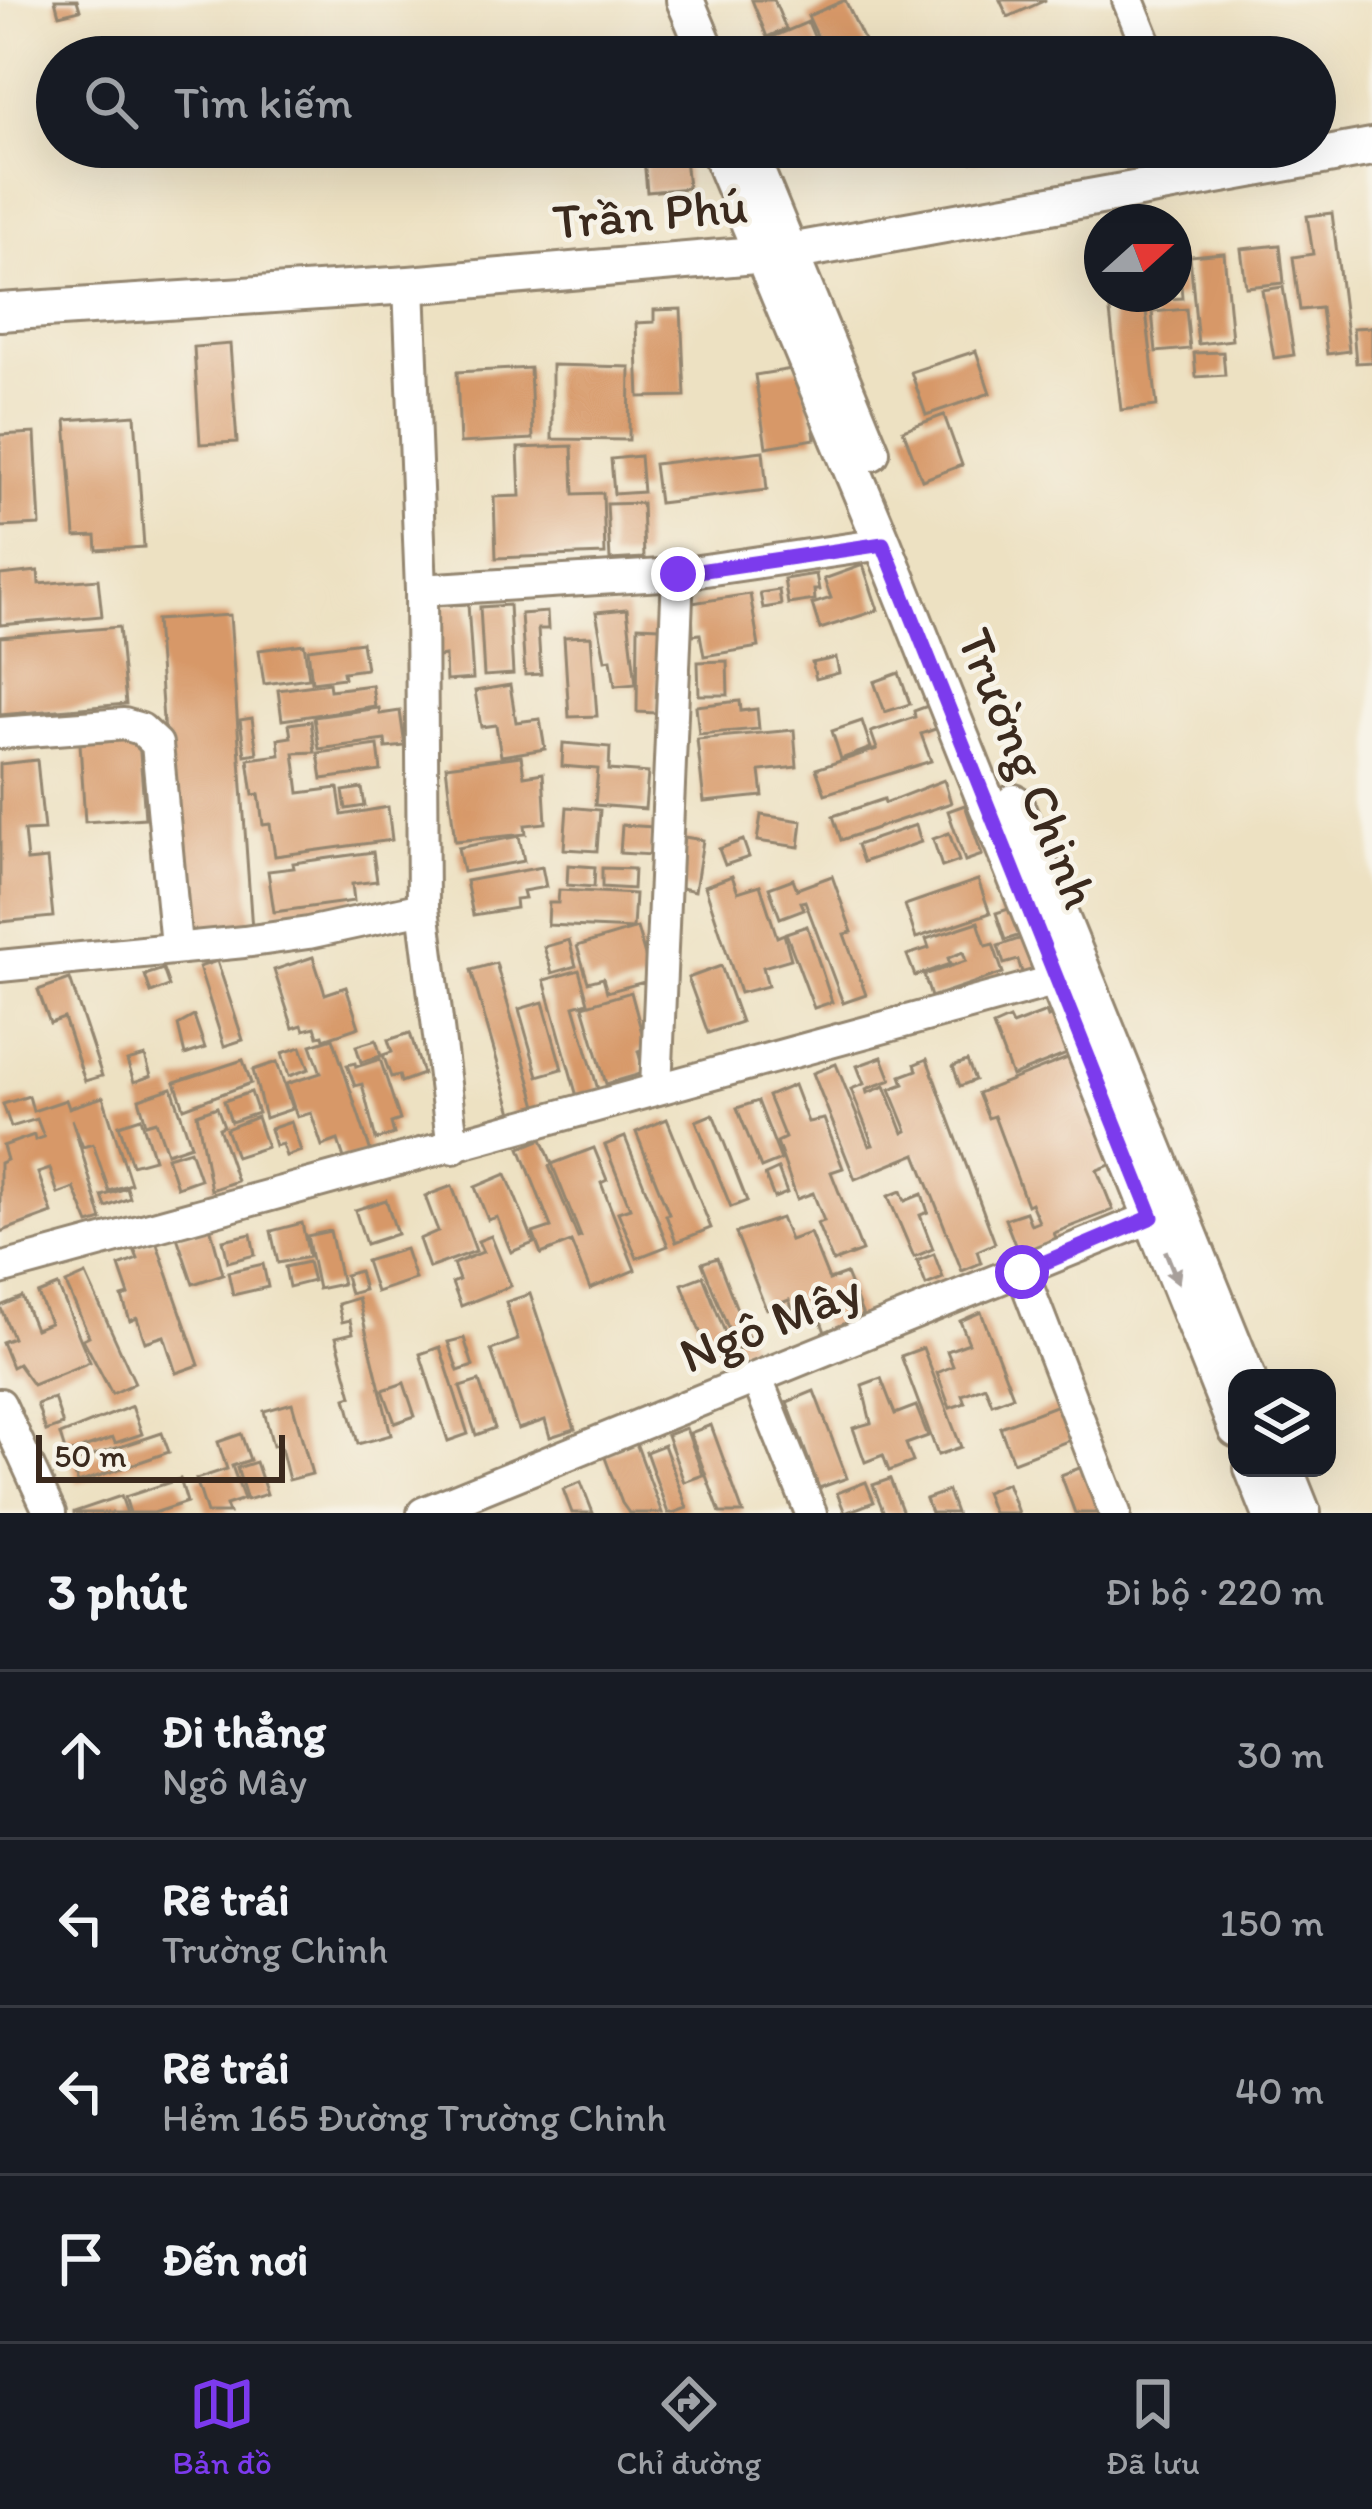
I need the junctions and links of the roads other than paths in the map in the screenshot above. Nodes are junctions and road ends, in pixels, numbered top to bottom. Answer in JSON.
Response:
{"nodes":[{"id":1,"x":659,"y":0,"type":"edge"},
{"id":2,"x":685,"y":0,"type":"edge"},
{"id":3,"x":1128,"y":0,"type":"edge"},
{"id":4,"x":674,"y":36,"type":"edge"},
{"id":5,"x":700,"y":36,"type":"edge"},
{"id":6,"x":1142,"y":36,"type":"edge"},
{"id":7,"x":1372,"y":147,"type":"edge"},
{"id":8,"x":1336,"y":150,"type":"edge"},
{"id":9,"x":729,"y":168,"type":"edge"},
{"id":10,"x":752,"y":168,"type":"edge"},
{"id":11,"x":1169,"y":168,"type":"edge"},
{"id":12,"x":776,"y":254,"type":"junction"},
{"id":13,"x":409,"y":285,"type":"junction"},
{"id":14,"x":0,"y":312,"type":"edge"},
{"id":15,"x":883,"y":544,"type":"junction"},
{"id":16,"x":678,"y":574,"type":"junction"},
{"id":17,"x":421,"y":590,"type":"junction"},
{"id":18,"x":0,"y":733,"type":"edge"},
{"id":19,"x":423,"y":908,"type":"junction"},
{"id":20,"x":176,"y":946,"type":"junction"},
{"id":21,"x":0,"y":967,"type":"edge"},
{"id":22,"x":1058,"y":980,"type":"junction"},
{"id":23,"x":656,"y":1090,"type":"junction"},
{"id":24,"x":453,"y":1148,"type":"junction"},
{"id":25,"x":1152,"y":1217,"type":"junction"},
{"id":26,"x":0,"y":1269,"type":"edge"},
{"id":27,"x":1022,"y":1272,"type":"junction"},
{"id":28,"x":1243,"y":1369,"type":"edge"},
{"id":29,"x":757,"y":1378,"type":"junction"},
{"id":30,"x":0,"y":1404,"type":"edge"},
{"id":31,"x":1228,"y":1407,"type":"edge"},
{"id":32,"x":1256,"y":1477,"type":"edge"},
{"id":33,"x":1288,"y":1477,"type":"edge"},
{"id":34,"x":432,"y":1511,"type":"edge"},
{"id":35,"x":50,"y":1513,"type":"edge"},
{"id":36,"x":812,"y":1513,"type":"edge"},
{"id":37,"x":1115,"y":1513,"type":"edge"},
{"id":38,"x":1270,"y":1513,"type":"edge"},
{"id":39,"x":1302,"y":1513,"type":"edge"}],
"edges":[{"from":1,"to":4,"type":"street"},
{"from":2,"to":5,"type":"street"},
{"from":3,"to":6,"type":"street"},
{"from":7,"to":8,"type":"street","name":"Trần Phú"},
{"from":9,"to":12,"type":"street","name":"Trường Chinh"},
{"from":10,"to":12,"type":"street","name":"Trường Chinh"},
{"from":11,"to":12,"type":"street","name":"Trần Phú"},
{"from":12,"to":13,"type":"street","name":"Trần Phú"},
{"from":12,"to":15,"type":"street","name":"Trường Chinh"},
{"from":12,"to":28,"type":"street","name":"Trường Chinh"},
{"from":13,"to":14,"type":"street","name":"Trần Phú"},
{"from":13,"to":17,"type":"street"},
{"from":15,"to":16,"type":"street"},
{"from":15,"to":22,"type":"street","name":"Trường Chinh"},
{"from":16,"to":17,"type":"street"},
{"from":16,"to":23,"type":"street"},
{"from":17,"to":19,"type":"street"},
{"from":18,"to":20,"type":"street"},
{"from":19,"to":20,"type":"street"},
{"from":19,"to":24,"type":"street"},
{"from":20,"to":21,"type":"street"},
{"from":22,"to":23,"type":"street"},
{"from":22,"to":25,"type":"street","name":"Trường Chinh"},
{"from":23,"to":24,"type":"street"},
{"from":24,"to":26,"type":"street"},
{"from":25,"to":27,"type":"street","name":"Ngô Mây"},
{"from":25,"to":31,"type":"street","name":"Trường Chinh","one_way":true},
{"from":27,"to":29,"type":"street","name":"Ngô Mây"},
{"from":27,"to":37,"type":"street"},
{"from":29,"to":34,"type":"street","name":"Ngô Mây"},
{"from":29,"to":36,"type":"street"},
{"from":30,"to":35,"type":"street"},
{"from":32,"to":38,"type":"street"},
{"from":33,"to":39,"type":"street"}]}
